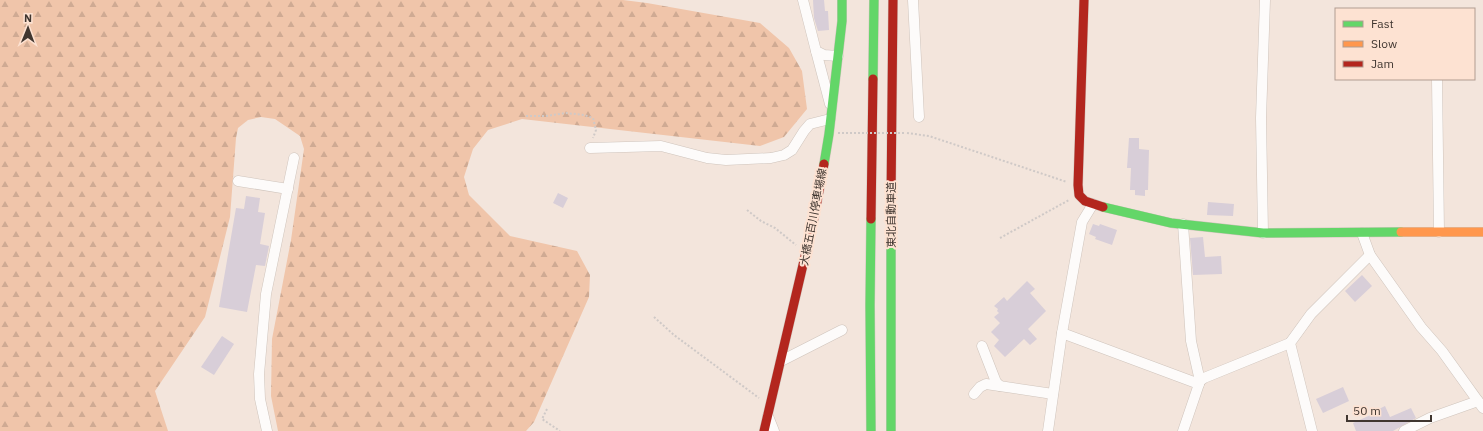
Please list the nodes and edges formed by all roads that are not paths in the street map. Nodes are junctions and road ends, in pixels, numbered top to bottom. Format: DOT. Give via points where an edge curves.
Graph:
graph roads {
  1 [pos="803,0"];
  2 [pos="842,0"];
  3 [pos="874,0"];
  4 [pos="893,0"];
  5 [pos="913,0"];
  6 [pos="1084,0"];
  7 [pos="1265,0"];
  8 [pos="816,51"];
  9 [pos="838,56"];
  10 [pos="1437,80"];
  11 [pos="831,115"];
  12 [pos="919,117"];
  13 [pos="590,148"];
  14 [pos="294,158"];
  15 [pos="238,181"];
  16 [pos="288,189"];
  17 [pos="1093,204"];
  18 [pos="1183,224"];
  19 [pos="1439,232"];
  20 [pos="1483,232"];
  21 [pos="1263,233"];
  22 [pos="1362,233"];
  23 [pos="1370,255"];
  24 [pos="842,330"];
  25 [pos="1062,333"];
  26 [pos="1290,343"];
  27 [pos="982,346"];
  28 [pos="781,360"];
  29 [pos="1199,382"];
  30 [pos="1000,386"];
  31 [pos="974,394"];
  32 [pos="1053,394"];
  33 [pos="1480,405"];
  34 [pos="769,411"];
  35 [pos="267,431"];
  36 [pos="764,431"];
  37 [pos="774,431"];
  38 [pos="872,431"];
  39 [pos="891,431"];
  40 [pos="1048,431"];
  41 [pos="1183,431"];
  42 [pos="1312,431"];
  43 [pos="1404,431"];
  1 -- 8 [label="street"];
  2 -- 9 [label="main road, 大橋五百川停車場線"];
  3 -- 38 [label="main road, 東北自動車道" via="870,305"];
  4 -- 39 [label="main road, 東北自動車道"];
  5 -- 12 [label="street"];
  6 -- 17 [label="main road" via="1078,185 1079,195"];
  7 -- 21 [label="street" via="1261,118"];
  8 -- 9 [label="street"];
  8 -- 11 [label="street"];
  9 -- 11 [label="main road, 大橋五百川停車場線"];
  10 -- 19 [label="street"];
  11 -- 13 [label="street" via="810,124 792,150 771,158 707,158 661,146"];
  11 -- 28 [label="main road, 大橋五百川停車場線" via="808,249"];
  14 -- 16 [label="street"];
  15 -- 16 [label="street"];
  16 -- 35 [label="street" via="266,294 259,374 260,399"];
  17 -- 18 [label="main road"];
  17 -- 25 [label="street" via="1082,222"];
  18 -- 21 [label="main road"];
  18 -- 29 [label="street" via="1191,341"];
  19 -- 20 [label="main road"];
  19 -- 22 [label="main road"];
  21 -- 22 [label="main road"];
  22 -- 23 [label="street"];
  23 -- 26 [label="street" via="1311,314"];
  23 -- 33 [label="street"];
  24 -- 28 [label="street"];
  25 -- 29 [label="street"];
  25 -- 32 [label="street"];
  26 -- 29 [label="street"];
  26 -- 42 [label="street"];
  27 -- 30 [label="street" via="996,382"];
  28 -- 34 [label="main road, 大橋五百川停車場線"];
  29 -- 41 [label="street"];
  30 -- 31 [label="street" via="986,384"];
  30 -- 32 [label="street"];
  32 -- 40 [label="street"];
  33 -- 43 [label="street" via="1437,415"];
  34 -- 36 [label="main road, 大橋五百川停車場線"];
  34 -- 37 [label="street"];
}
